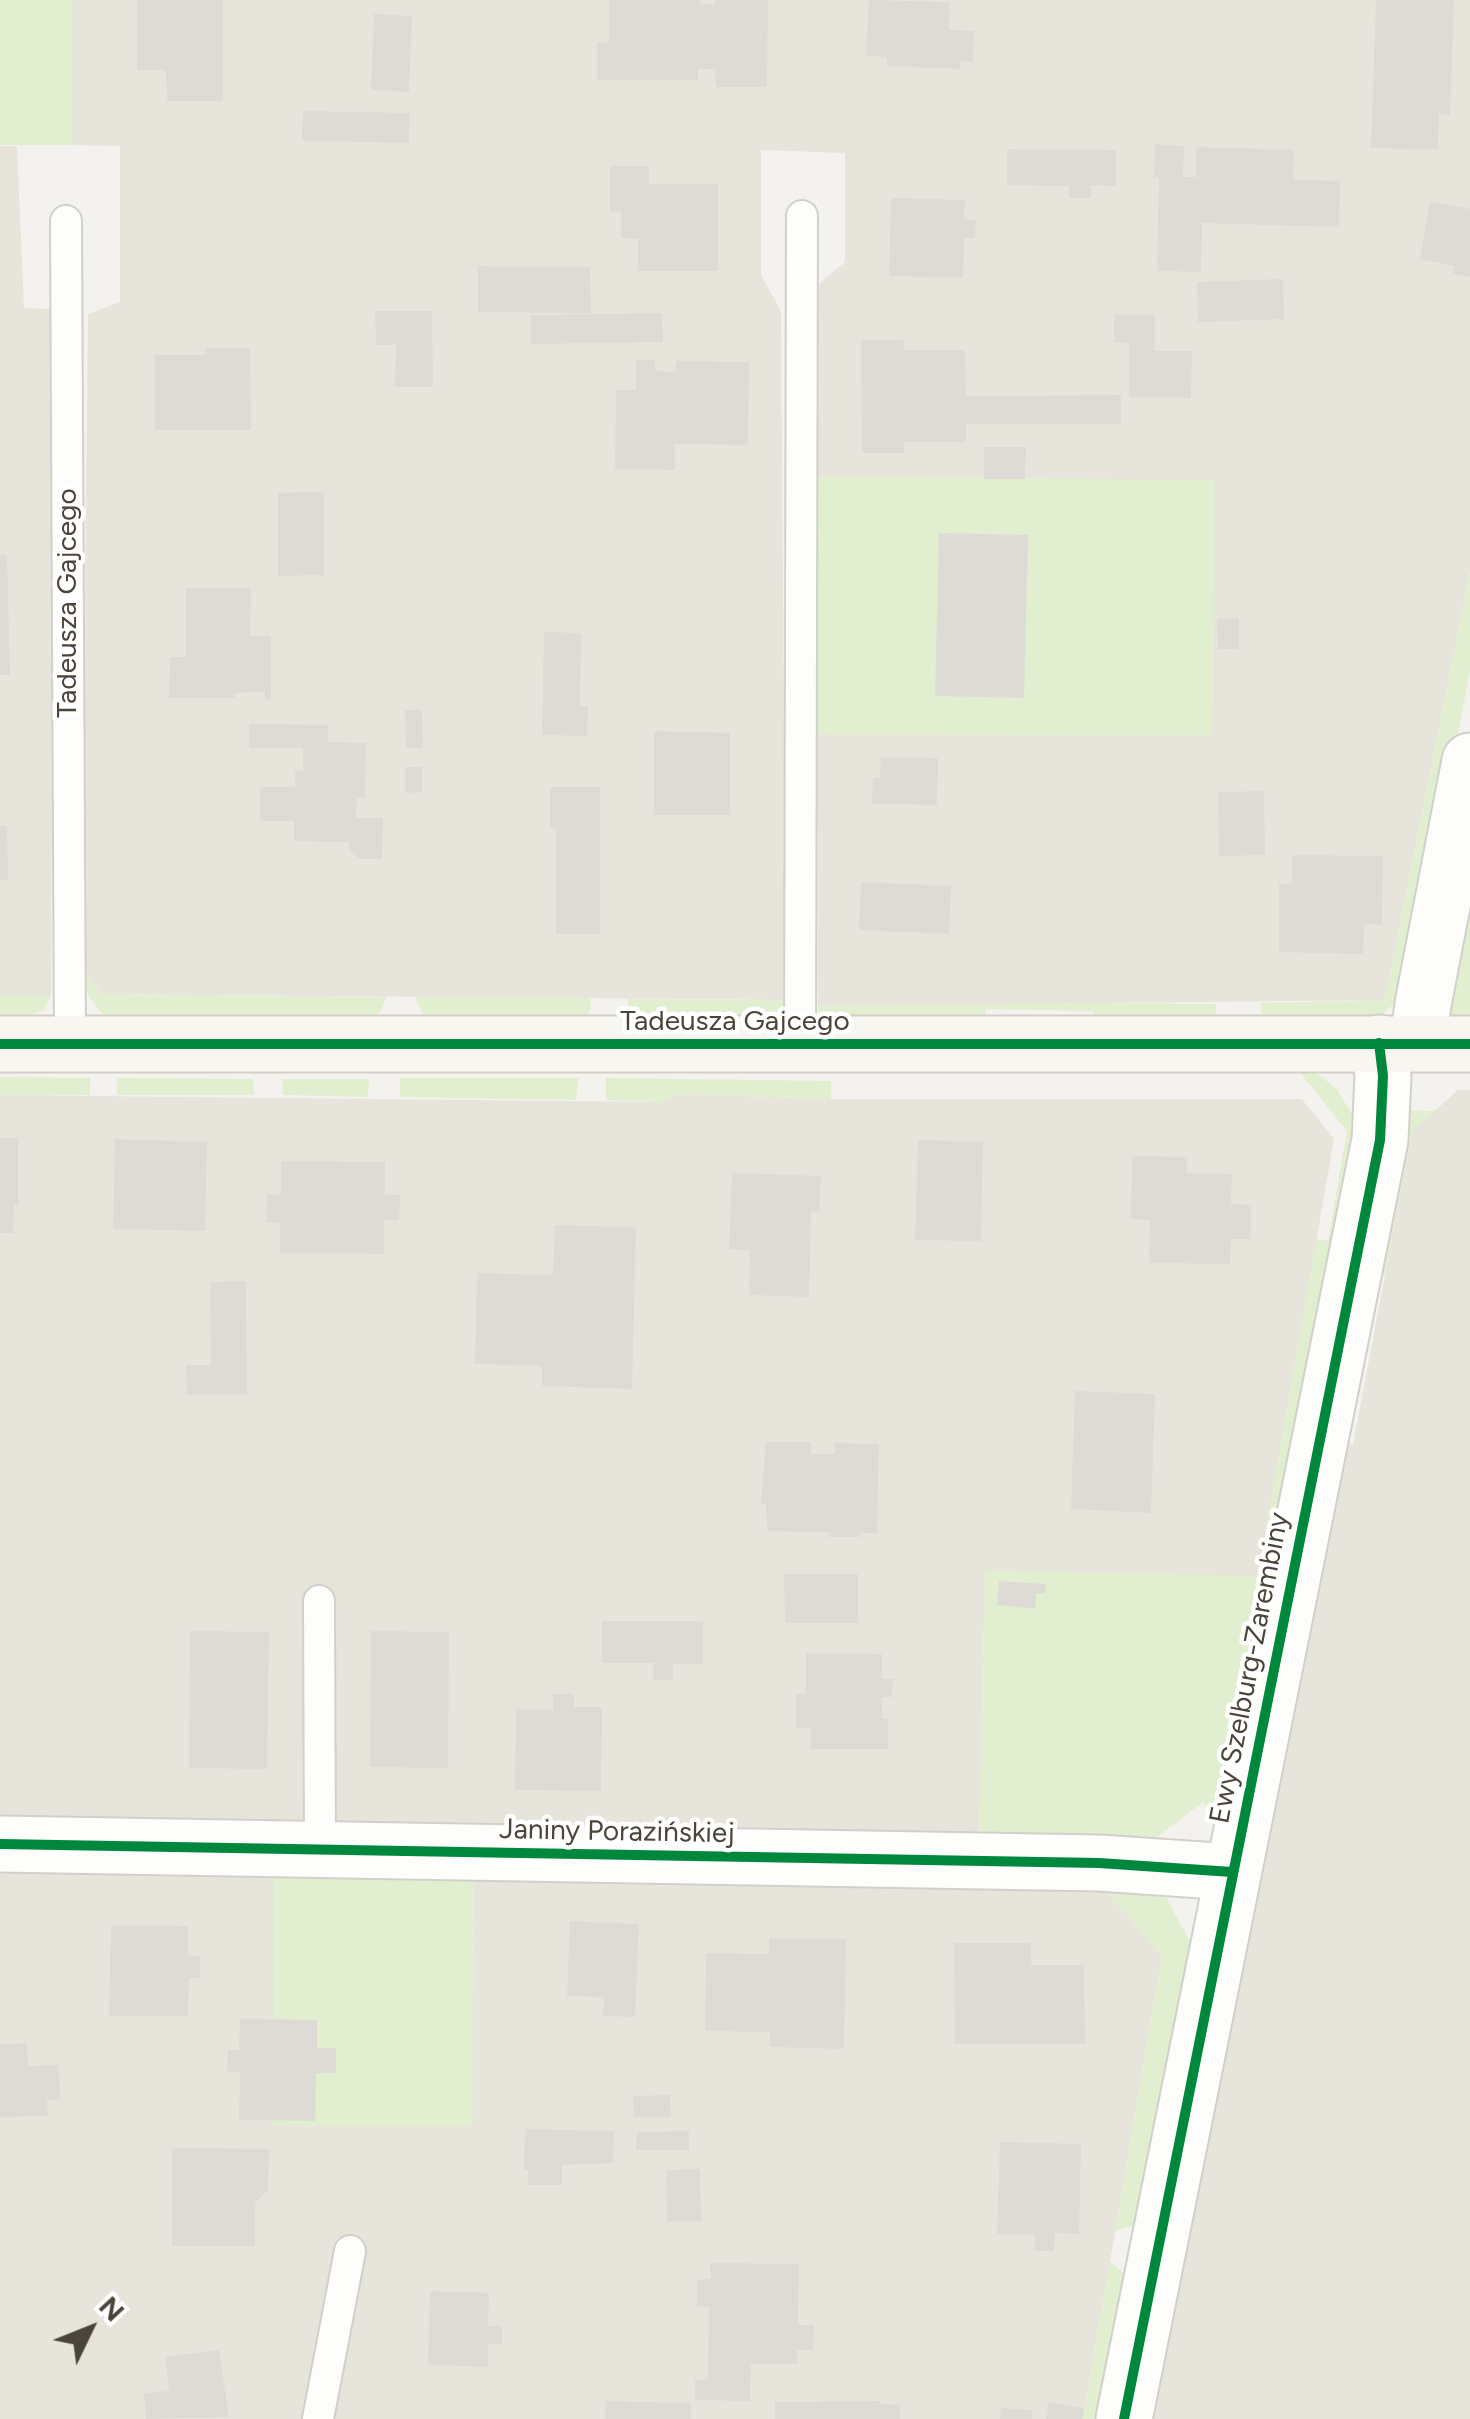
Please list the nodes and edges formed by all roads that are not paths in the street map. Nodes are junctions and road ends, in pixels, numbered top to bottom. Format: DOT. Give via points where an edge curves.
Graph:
graph roads {
  1 [pos="802,216"];
  2 [pos="66,221"];
  3 [pos="1470,761"];
  4 [pos="1423,1043"];
  5 [pos="0,1044"];
  6 [pos="70,1044"];
  7 [pos="800,1045"];
  8 [pos="319,1601"];
  9 [pos="0,1844"];
  10 [pos="320,1850"];
  11 [pos="1232,1872"];
  12 [pos="350,2250"];
  13 [pos="318,2419"];
  14 [pos="1124,2419"];
  1 -- 7 [label="lane, Tadeusza Gajcego"];
  2 -- 6 [label="lane, Tadeusza Gajcego"];
  3 -- 4 [label="street, Ewy Szelburg-Zarembiny" via="1422,1004"];
  4 -- 7 [label="street, Tadeusza Gajcego"];
  4 -- 11 [label="street, Ewy Szelburg-Zarembiny" via="1382,1076 1380,1140"];
  5 -- 6 [label="street, Tadeusza Gajcego"];
  6 -- 7 [label="street, Tadeusza Gajcego"];
  8 -- 10 [label="lane"];
  9 -- 10 [label="street, Janiny Porazińskiej"];
  10 -- 11 [label="street, Janiny Porazińskiej" via="1099,1863"];
  11 -- 14 [label="street, Ewy Szelburg-Zarembiny"];
  12 -- 13 [label="lane"];
}
